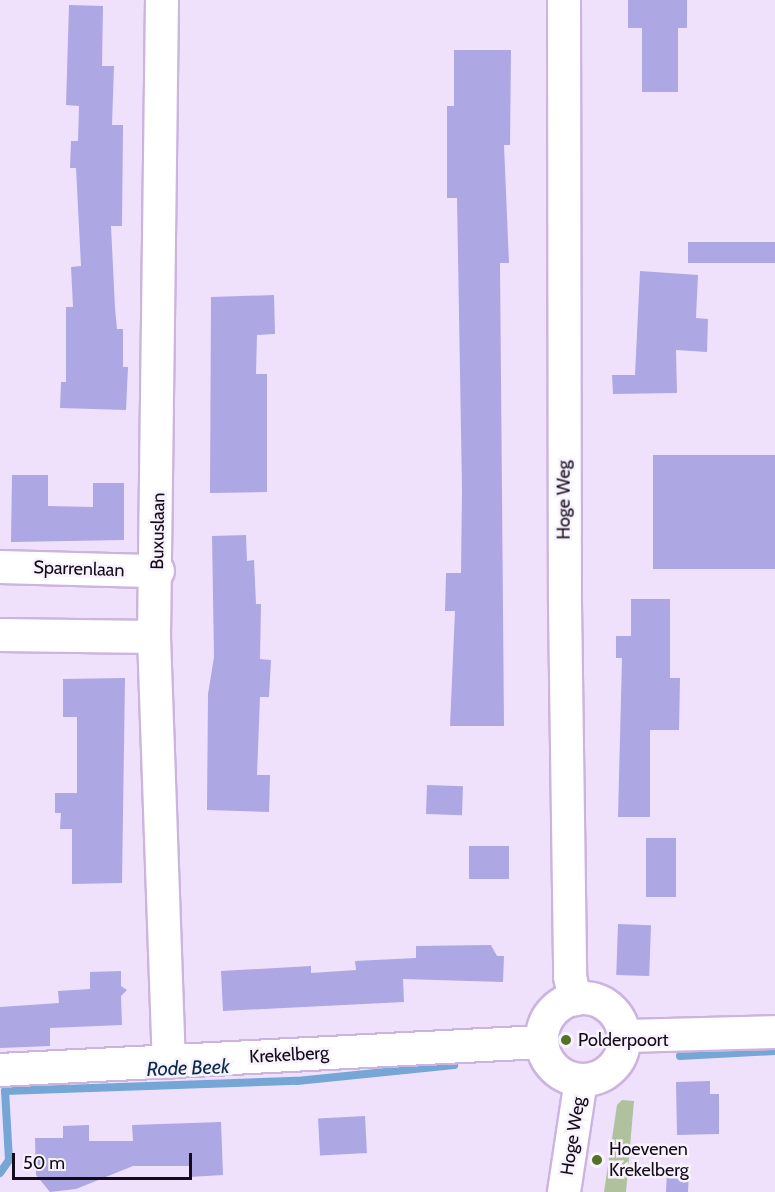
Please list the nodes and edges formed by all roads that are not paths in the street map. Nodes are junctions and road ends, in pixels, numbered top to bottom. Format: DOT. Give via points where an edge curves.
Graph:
graph roads {
  1 [pos="162,0"];
  2 [pos="564,0"];
  3 [pos="0,567"];
  4 [pos="158,571"];
  5 [pos="0,634"];
  6 [pos="154,637"];
  7 [pos="575,999"];
  8 [pos="775,1032"];
  9 [pos="624,1036"];
  10 [pos="542,1042"];
  11 [pos="169,1062"];
  12 [pos="0,1070"];
  13 [pos="581,1080"];
  14 [pos="564,1192"];
  1 -- 4 [label="street, Buxuslaan"];
  2 -- 7 [label="street, Hoge Weg" via="565,604 570,977"];
  3 -- 4 [label="street, Sparrenlaan"];
  4 -- 6 [label="street, Buxuslaan"];
  5 -- 6 [label="street"];
  6 -- 11 [label="street, Buxuslaan"];
  7 -- 9 [label="street" via="608,1006"];
  7 -- 10 [label="street" via="551,1014"];
  8 -- 9 [label="street"];
  9 -- 13 [label="street" via="622,1053 613,1068 598,1077"];
  10 -- 11 [label="street, Krekelberg"];
  10 -- 13 [label="street" via="554,1068"];
  11 -- 12 [label="street, Krekelberg"];
  13 -- 14 [label="street, Hoge Weg"];
}
